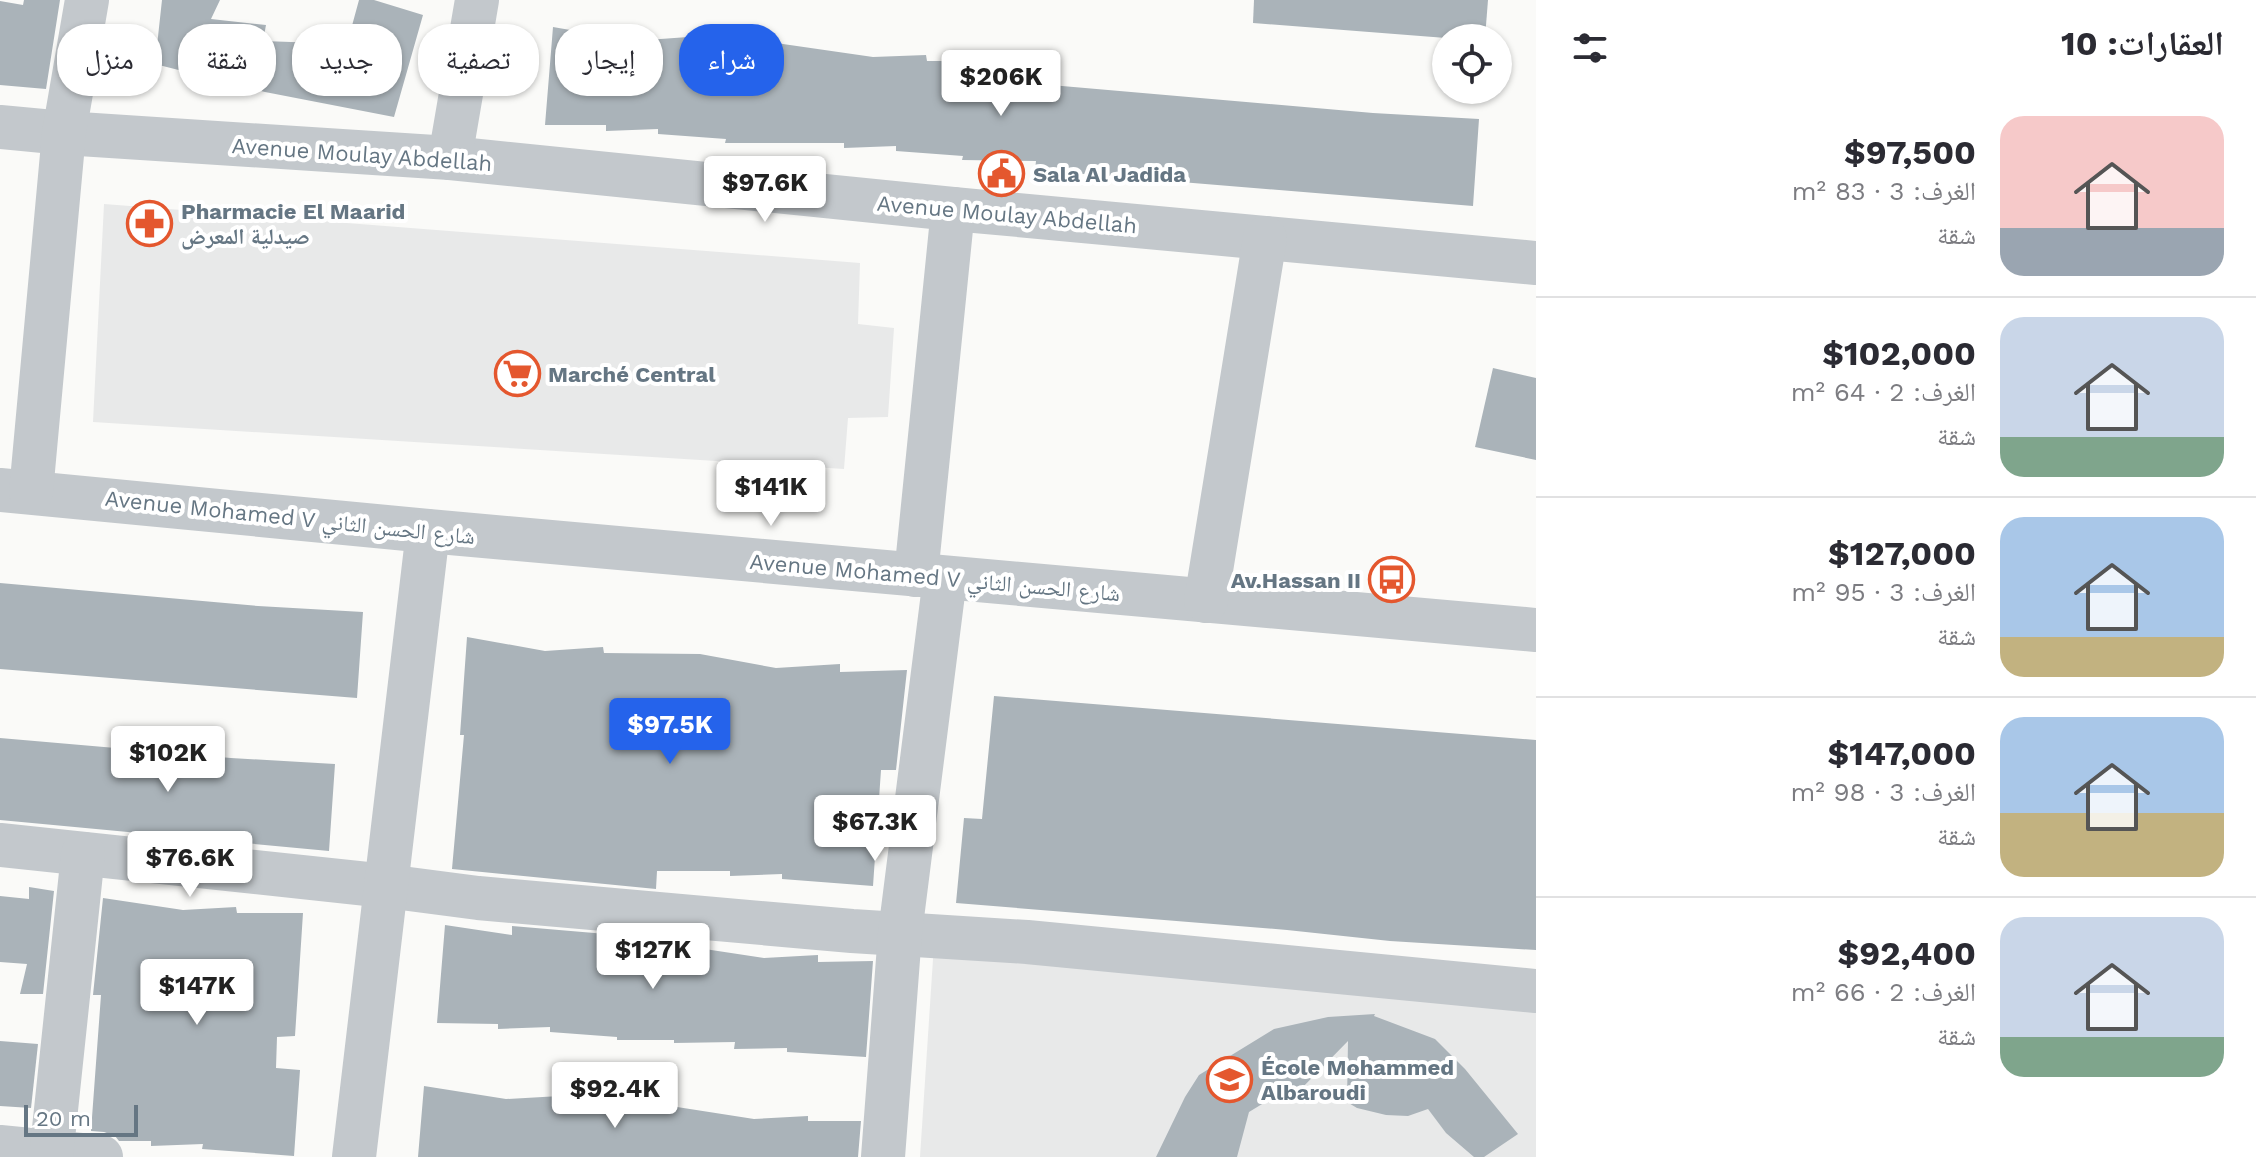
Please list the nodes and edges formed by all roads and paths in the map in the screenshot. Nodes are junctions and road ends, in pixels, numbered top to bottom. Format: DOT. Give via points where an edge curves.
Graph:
graph roads {
  1 [pos="87,0"];
  2 [pos="477,0"];
  3 [pos="0,127"];
  4 [pos="64,133"];
  5 [pos="450,158"];
  6 [pos="953,209"];
  7 [pos="1265,238"];
  8 [pos="1536,263"];
  9 [pos="15,491"];
  10 [pos="428,531"];
  11 [pos="931,577"];
  12 [pos="1206,601"];
  13 [pos="1536,630"];
  14 [pos="0,845"];
  15 [pos="83,854"];
  16 [pos="386,886"];
  17 [pos="900,933"];
  18 [pos="1536,991"];
  19 [pos="0,1147"];
  20 [pos="52,1155"];
  21 [pos="101,1157"];
  22 [pos="354,1157"];
  23 [pos="883,1157"];
  1 -- 4 [label="street"];
  2 -- 5 [label="street"];
  3 -- 4 [label="street, Avenue Moulay Abdellah"];
  4 -- 5 [label="street, Avenue Moulay Abdellah"];
  4 -- 9 [label="street"];
  5 -- 6 [label="street, Avenue Moulay Abdellah"];
  6 -- 7 [label="street, Avenue Moulay Abdellah"];
  6 -- 11 [label="street"];
  7 -- 8 [label="street, Avenue Moulay Abdellah"];
  7 -- 12 [label="street"];
  9 -- 10 [label="street, Avenue Mohamed V شارع الحسن الثاني"];
  10 -- 11 [label="street, Avenue Mohamed V شارع الحسن الثاني"];
  10 -- 16 [label="street"];
  11 -- 12 [label="street, Avenue Mohamed V شارع الحسن الثاني"];
  11 -- 17 [label="street"];
  12 -- 13 [label="street, Avenue Mohamed V شارع الحسن الثاني"];
  14 -- 15 [label="street"];
  15 -- 16 [label="street"];
  15 -- 20 [label="street"];
  16 -- 17 [label="street"];
  16 -- 22 [label="street"];
  17 -- 18 [label="street"];
  17 -- 23 [label="street"];
  19 -- 20 [label="street"];
  20 -- 21 [label="street"];
}
